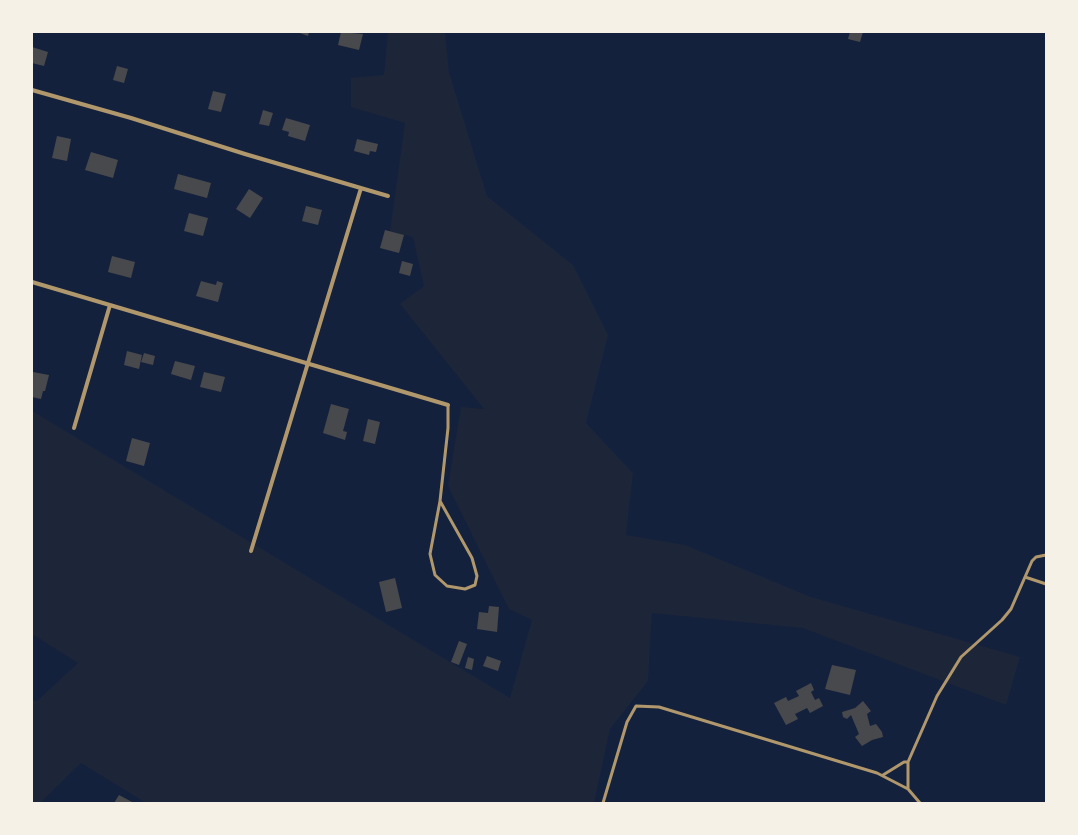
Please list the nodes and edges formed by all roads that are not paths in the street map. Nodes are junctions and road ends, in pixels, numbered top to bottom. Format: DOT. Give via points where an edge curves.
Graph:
graph roads {
  1 [pos="32,90"];
  2 [pos="362,188"];
  3 [pos="388,196"];
  4 [pos="32,282"];
  5 [pos="110,305"];
  6 [pos="309,364"];
  7 [pos="448,405"];
  8 [pos="74,428"];
  9 [pos="440,501"];
  10 [pos="251,551"];
  11 [pos="1046,555"];
  12 [pos="1025,577"];
  13 [pos="1046,584"];
  14 [pos="908,762"];
  15 [pos="883,775"];
  16 [pos="908,789"];
  17 [pos="603,803"];
  18 [pos="920,803"];
  1 -- 2 [label="street"];
  2 -- 3 [label="street"];
  2 -- 6 [label="street"];
  4 -- 5 [label="street"];
  5 -- 6 [label="street"];
  5 -- 8 [label="street"];
  6 -- 7 [label="street"];
  6 -- 10 [label="street"];
  7 -- 9 [label="lane"];
  9 -- 9 [label="lane" via="430,554 435,575 447,586 465,589 475,585 477,576 472,558"];
  11 -- 12 [label="lane" via="1036,557 1032,561"];
  12 -- 13 [label="lane"];
  12 -- 14 [label="lane" via="1011,609 961,657 952,670 937,696"];
  14 -- 15 [label="lane"];
  14 -- 16 [label="lane"];
  15 -- 16 [label="lane"];
  15 -- 17 [label="lane" via="659,707 636,706 627,722"];
  16 -- 18 [label="lane"];
}
